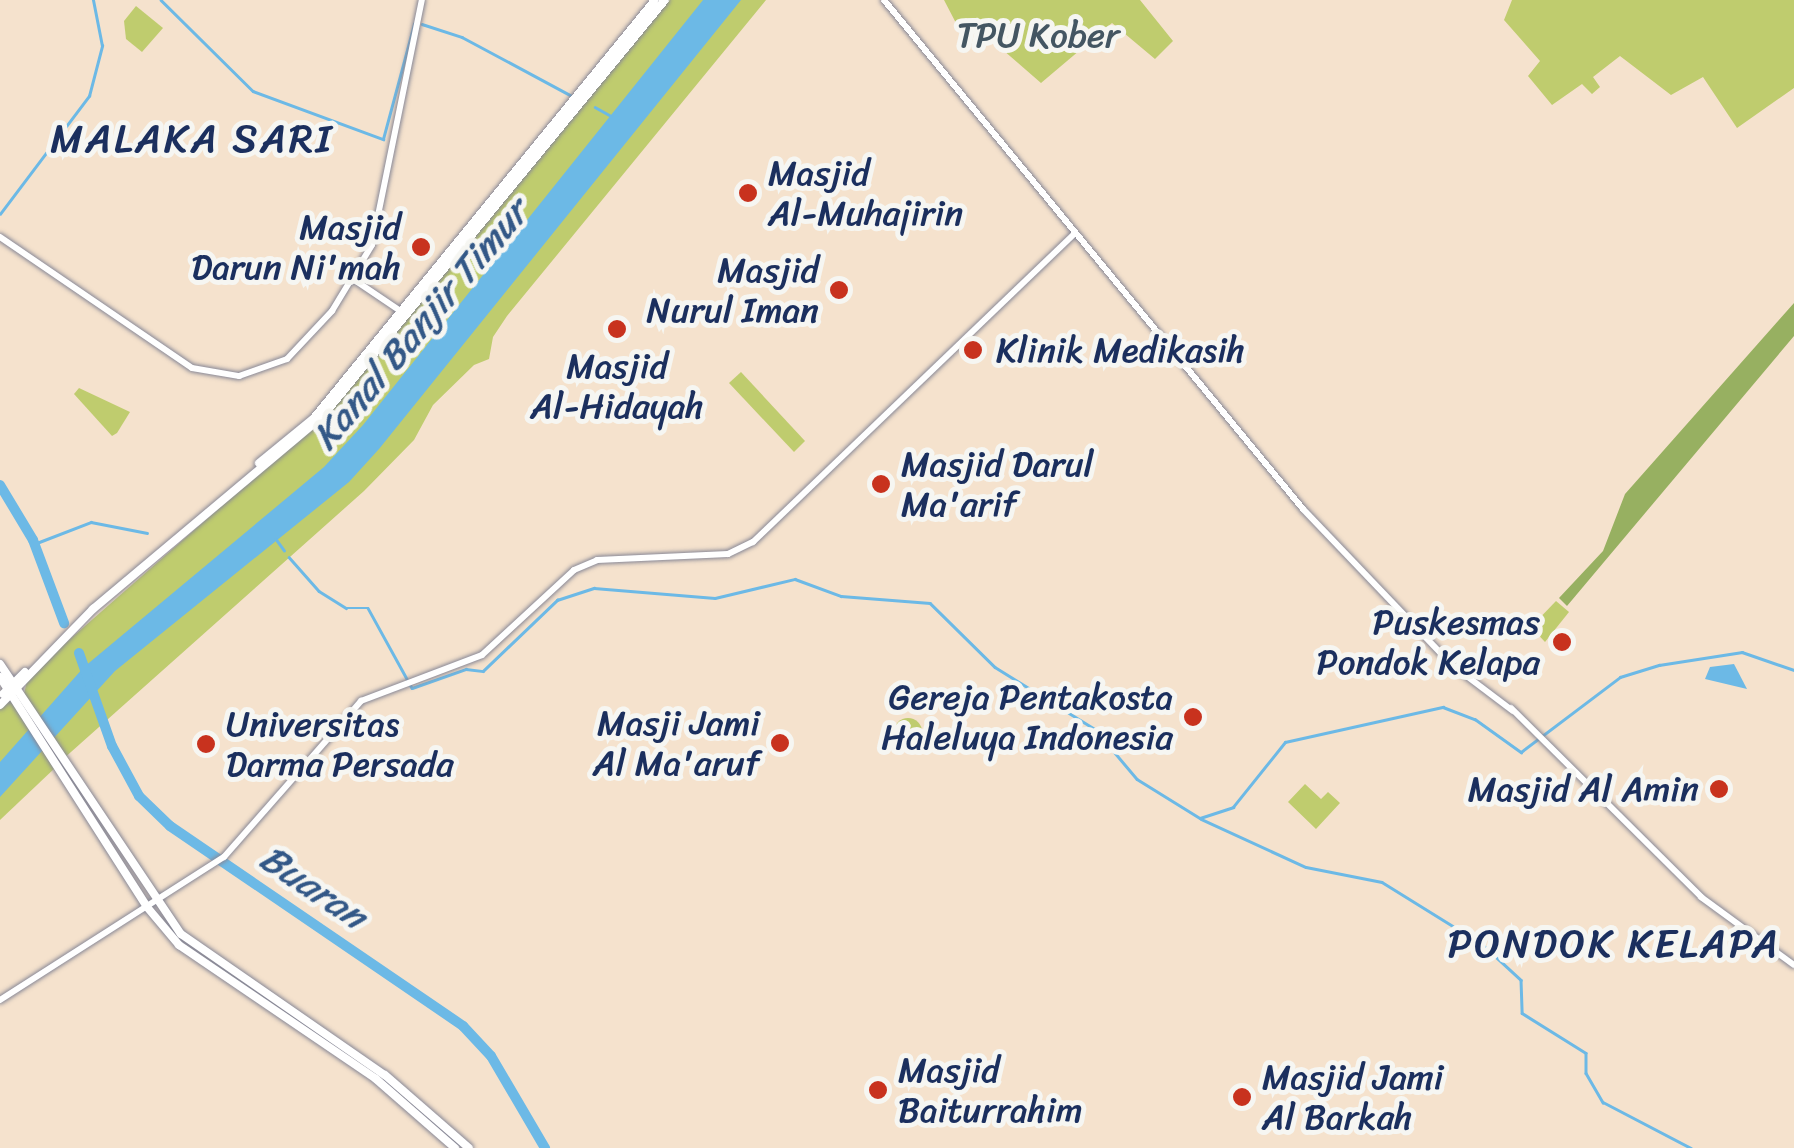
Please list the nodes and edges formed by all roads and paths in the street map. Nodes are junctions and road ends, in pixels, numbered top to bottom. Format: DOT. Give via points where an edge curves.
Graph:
graph roads {
  1 [pos="422,0"];
  2 [pos="654,0"];
  3 [pos="665,0"];
  4 [pos="884,0"];
  5 [pos="650,12"];
  6 [pos="1074,234"];
  7 [pos="0,237"];
  8 [pos="353,279"];
  9 [pos="402,312"];
  10 [pos="81,617"];
  11 [pos="60,638"];
  12 [pos="0,664"];
  13 [pos="0,677"];
  14 [pos="16,691"];
  15 [pos="1,701"];
  16 [pos="56,760"];
  17 [pos="156,901"];
  18 [pos="147,907"];
  19 [pos="1794,966"];
  20 [pos="0,1000"];
  21 [pos="456,1148"];
  22 [pos="469,1148"];
  1 -- 8 [label="street" via="372,245"];
  2 -- 5 [label="main road"];
  3 -- 5 [label="main road"];
  4 -- 6 [label="street" via="961,86"];
  5 -- 9 [label="main road"];
  5 -- 10 [label="main road" via="321,418"];
  6 -- 17 [label="street" via="754,542 728,554 590,562 482,655 361,702 224,857"];
  6 -- 19 [label="street" via="1302,508 1449,661 1513,711 1701,897"];
  7 -- 8 [label="street" via="168,356 214,374 255,373 287,360"];
  8 -- 9 [label="street"];
  9 -- 10 [label="main road" via="314,418"];
  10 -- 11 [label="main road"];
  11 -- 14 [label="main road"];
  11 -- 14 [label="main road"];
  12 -- 14 [label="main road"];
  13 -- 14 [label="main road"];
  14 -- 15 [label="main road"];
  14 -- 16 [label="main road" via="22,712"];
  14 -- 16 [label="main road" via="30,704"];
  16 -- 17 [label="main road"];
  16 -- 18 [label="main road"];
  17 -- 18 [label="street"];
  17 -- 22 [label="main road" via="213,960 385,1074"];
  18 -- 20 [label="street"];
  18 -- 21 [label="main road" via="190,954 363,1070"];
}
